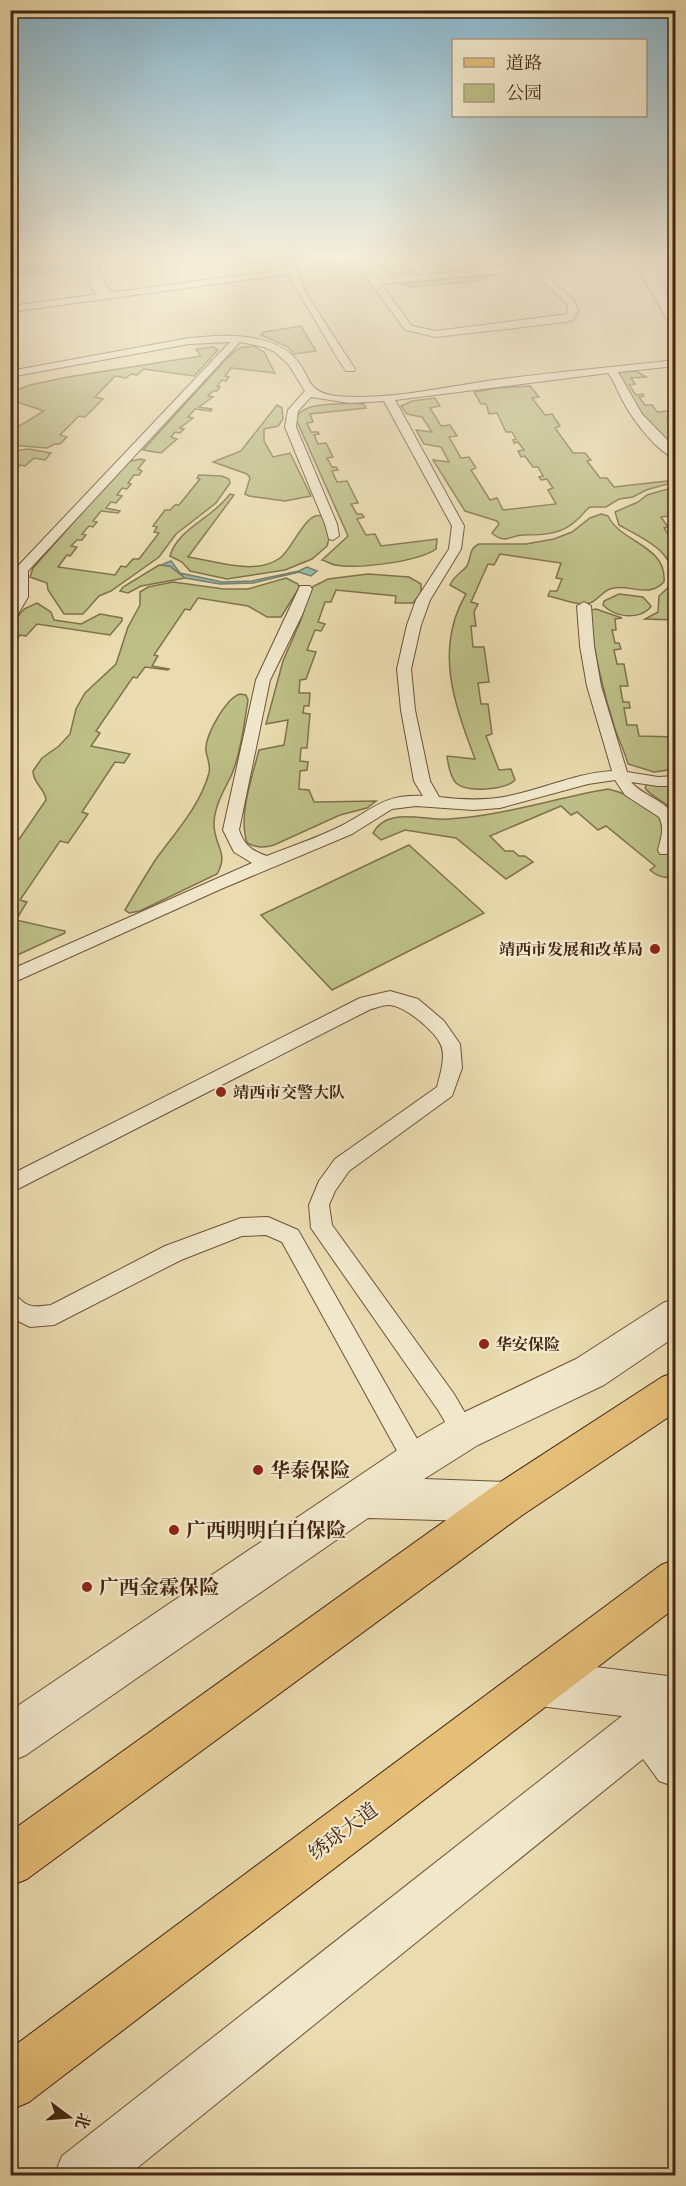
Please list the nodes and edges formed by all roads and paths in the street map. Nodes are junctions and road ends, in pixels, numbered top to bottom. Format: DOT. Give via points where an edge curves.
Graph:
graph roads {
  1 [pos="99,358"];
  2 [pos="220,358"];
  3 [pos="290,358"];
  4 [pos="342,358"];
  5 [pos="675,363"];
  6 [pos="350,369"];
  7 [pos="612,371"];
  8 [pos="10,375"];
  9 [pos="310,392"];
  10 [pos="388,398"];
  11 [pos="675,456"];
  12 [pos="333,536"];
  13 [pos="305,589"];
  14 [pos="584,606"];
  15 [pos="10,616"];
  16 [pos="622,776"];
  17 [pos="675,782"];
  18 [pos="434,802"];
  19 [pos="666,850"];
  20 [pos="267,862"];
  21 [pos="10,978"];
  22 [pos="10,1185"];
  23 [pos="10,1302"];
  24 [pos="675,1315"];
  25 [pos="675,1390"];
  26 [pos="464,1432"];
  27 [pos="416,1461"];
  28 [pos="363,1498"];
  29 [pos="507,1502"];
  30 [pos="675,1580"];
  31 [pos="539,1683"];
  32 [pos="669,1723"];
  33 [pos="10,1739"];
  34 [pos="10,1862"];
  35 [pos="10,2083"];
  36 [pos="82,2175"];
  1 -- 8 [label="lane"];
  2 -- 15 [label="lane" via="22,570 21,600"];
  3 -- 9 [label="lane"];
  4 -- 6 [label="lane"];
  5 -- 7 [label="lane"];
  7 -- 10 [label="lane" via="544,376"];
  7 -- 11 [label="lane" via="658,442"];
  9 -- 10 [label="lane" via="353,400"];
  9 -- 12 [label="lane" via="291,411 289,422"];
  10 -- 18 [label="lane" via="458,526 455,549 423,600 404,669 422,781"];
  13 -- 20 [label="lane" via="263,680 231,830 235,844 247,855"];
  14 -- 16 [label="lane" via="589,665 608,745"];
  16 -- 17 [label="lane"];
  16 -- 18 [label="lane" via="597,777 487,805"];
  16 -- 19 [label="lane" via="624,785 655,802 669,815 674,828"];
  18 -- 20 [label="lane" via="394,803 373,811 351,829"];
  20 -- 21 [label="lane"];
  22 -- 26 [label="lane" via="366,1003 390,998 411,1004 451,1044 452,1068 445,1091 342,1165 319,1205 322,1228"];
  23 -- 27 [label="lane" via="30,1317 54,1315 173,1253 241,1227 268,1226 290,1236"];
  24 -- 26 [label="street" via="590,1372"];
  25 -- 29 [label="main road"];
  26 -- 27 [label="street"];
  27 -- 28 [label="street"];
  28 -- 29 [label="street"];
  28 -- 33 [label="street"];
  29 -- 34 [label="main road"];
  30 -- 31 [label="main road, 绣球大道"];
  31 -- 32 [label="street"];
  31 -- 35 [label="main road, 绣球大道"];
  32 -- 36 [label="street"];
}
